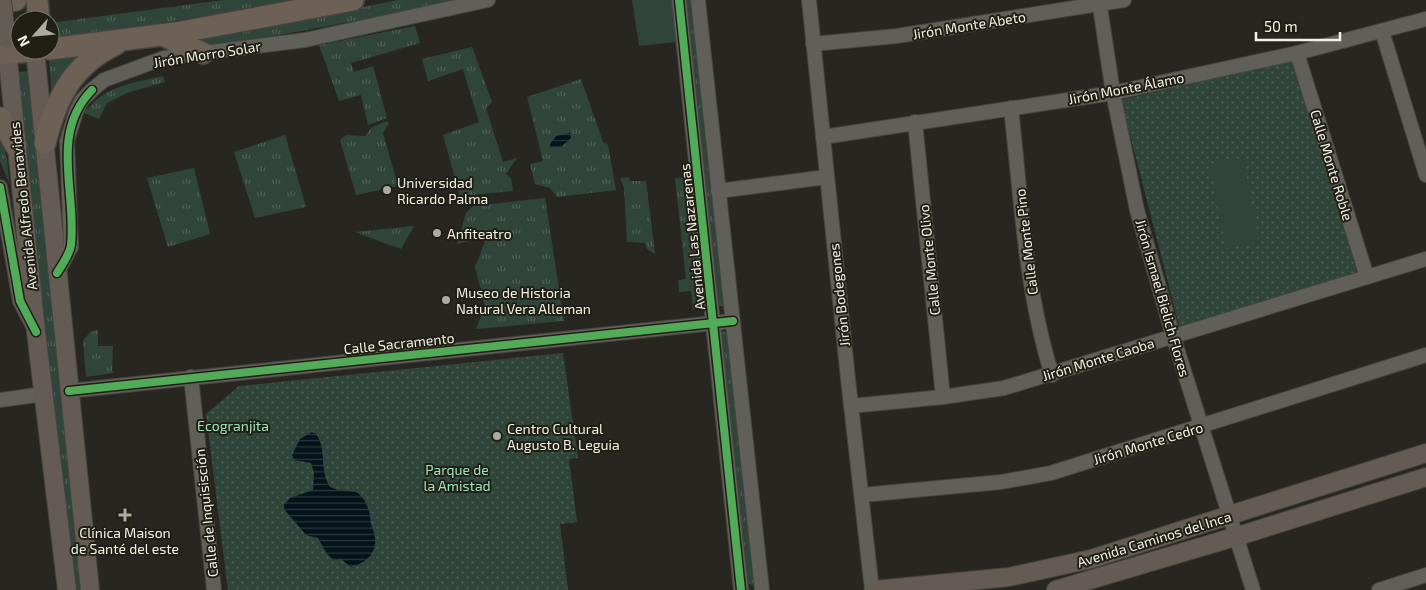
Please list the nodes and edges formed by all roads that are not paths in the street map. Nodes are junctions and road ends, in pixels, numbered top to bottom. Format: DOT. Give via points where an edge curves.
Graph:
graph roads {
  1 [pos="16,0"];
  2 [pos="353,0"];
  3 [pos="488,0"];
  4 [pos="679,0"];
  5 [pos="698,0"];
  6 [pos="809,0"];
  7 [pos="1124,0"];
  8 [pos="1,1"];
  9 [pos="1100,2"];
  10 [pos="1426,19"];
  11 [pos="1382,31"];
  12 [pos="162,35"];
  13 [pos="123,41"];
  14 [pos="813,44"];
  15 [pos="60,48"];
  16 [pos="4,49"];
  17 [pos="203,53"];
  18 [pos="1297,53"];
  19 [pos="36,60"];
  20 [pos="1113,93"];
  21 [pos="1011,108"];
  22 [pos="0,118"];
  23 [pos="915,122"];
  24 [pos="823,137"];
  25 [pos="45,143"];
  26 [pos="16,146"];
  27 [pos="1426,175"];
  28 [pos="827,178"];
  29 [pos="0,187"];
  30 [pos="718,190"];
  31 [pos="1426,259"];
  32 [pos="57,273"];
  33 [pos="1367,277"];
  34 [pos="733,321"];
  35 [pos="713,323"];
  36 [pos="36,332"];
  37 [pos="1173,336"];
  38 [pos="1426,354"];
  39 [pos="1052,375"];
  40 [pos="191,377"];
  41 [pos="69,391"];
  42 [pos="44,394"];
  43 [pos="943,397"];
  44 [pos="0,400"];
  45 [pos="851,406"];
  46 [pos="1201,426"];
  47 [pos="1426,454"];
  48 [pos="1426,477"];
  49 [pos="862,495"];
  50 [pos="1230,516"];
  51 [pos="1236,537"];
  52 [pos="1426,575"];
  53 [pos="67,590"];
  54 [pos="90,590"];
  55 [pos="214,590"];
  56 [pos="741,590"];
  57 [pos="762,590"];
  58 [pos="873,590"];
  59 [pos="1056,590"];
  60 [pos="1253,590"];
  61 [pos="1379,590"];
  1 -- 8 [label="highway"];
  2 -- 12 [label="highway"];
  3 -- 17 [label="street, Jirón Morro Solar" via="305,40"];
  4 -- 35 [label="street, Avenida Las Nazarenas"];
  5 -- 30 [label="street"];
  6 -- 14 [label="street, Jirón Bodegones"];
  7 -- 9 [label="street, Jirón Monte Abeto"];
  8 -- 16 [label="main road, Avenida Alfredo Benavides, bridge"];
  9 -- 14 [label="street, Jirón Monte Abeto" via="897,36"];
  9 -- 20 [label="street, Jirón Ismael Bielich Flores"];
  10 -- 11 [label="street, Jirón Monte Álamo"];
  11 -- 18 [label="street, Jirón Monte Álamo"];
  11 -- 27 [label="street"];
  12 -- 13 [label="highway"];
  12 -- 17 [label="highway"];
  13 -- 15 [label="highway"];
  13 -- 25 [label="highway" via="103,50 72,76 53,113"];
  14 -- 24 [label="street, Jirón Bodegones"];
  16 -- 26 [label="main road, Avenida Alfredo Benavides"];
  17 -- 32 [label="street, Jirón Morro Solar" via="164,58 121,72 104,80 82,100 67,141 71,247"];
  18 -- 20 [label="street, Jirón Monte Álamo"];
  18 -- 33 [label="street, Calle Monte Roble"];
  19 -- 25 [label="main road, Avenida Alfredo Benavides"];
  20 -- 21 [label="street, Jirón Monte Álamo"];
  20 -- 37 [label="street, Jirón Ismael Bielich Flores" via="1137,210"];
  21 -- 23 [label="street, Jirón Monte Álamo"];
  21 -- 39 [label="street, Calle Monte Pino" via="1033,299"];
  22 -- 26 [label="highway"];
  23 -- 24 [label="street, Jirón Monte Álamo"];
  23 -- 43 [label="street, Calle Monte Olivo"];
  24 -- 28 [label="street, Jirón Bodegones"];
  25 -- 32 [label="main road, Avenida Alfredo Benavides"];
  26 -- 36 [label="main road, Avenida Alfredo Benavides"];
  28 -- 30 [label="street"];
  28 -- 45 [label="street, Jirón Bodegones"];
  29 -- 36 [label="street" via="20,301"];
  30 -- 34 [label="street"];
  31 -- 33 [label="street, Jirón Monte Caoba"];
  32 -- 41 [label="main road, Avenida Alfredo Benavides"];
  33 -- 37 [label="street, Jirón Monte Caoba"];
  34 -- 35 [label="street, Calle Sacramento"];
  34 -- 57 [label="street"];
  35 -- 40 [label="street, Calle Sacramento"];
  35 -- 56 [label="street, Avenida Las Nazarenas"];
  36 -- 42 [label="main road, Avenida Alfredo Benavides"];
  37 -- 39 [label="street, Jirón Monte Caoba"];
  37 -- 46 [label="street, Jirón Ismael Bielich Flores"];
  38 -- 46 [label="street, Jirón Monte Cedro"];
  39 -- 43 [label="street, Jirón Monte Caoba" via="1004,388"];
  40 -- 41 [label="street, Calle Sacramento"];
  40 -- 55 [label="street, Calle de Inquisisción"];
  41 -- 54 [label="main road, Avenida Alfredo Benavides"];
  42 -- 44 [label="street"];
  42 -- 53 [label="main road, Avenida Alfredo Benavides"];
  43 -- 45 [label="street, Jirón Monte Caoba"];
  45 -- 49 [label="street, Jirón Bodegones"];
  46 -- 49 [label="street, Jirón Monte Cedro" via="1041,474 1002,482"];
  46 -- 50 [label="street, Jirón Ismael Bielich Flores"];
  47 -- 50 [label="main road, Avenida Caminos del Inca"];
  48 -- 51 [label="main road, Avenida Caminos del Inca"];
  49 -- 58 [label="street, Jirón Bodegones"];
  50 -- 51 [label="street, Jirón Ismael Bielich Flores"];
  50 -- 58 [label="main road, Avenida Caminos del Inca" via="1052,569 1009,577"];
  51 -- 59 [label="main road, Avenida Caminos del Inca"];
  51 -- 60 [label="street, Jirón Ismael Bielich Flores"];
  52 -- 61 [label="street"];
}
